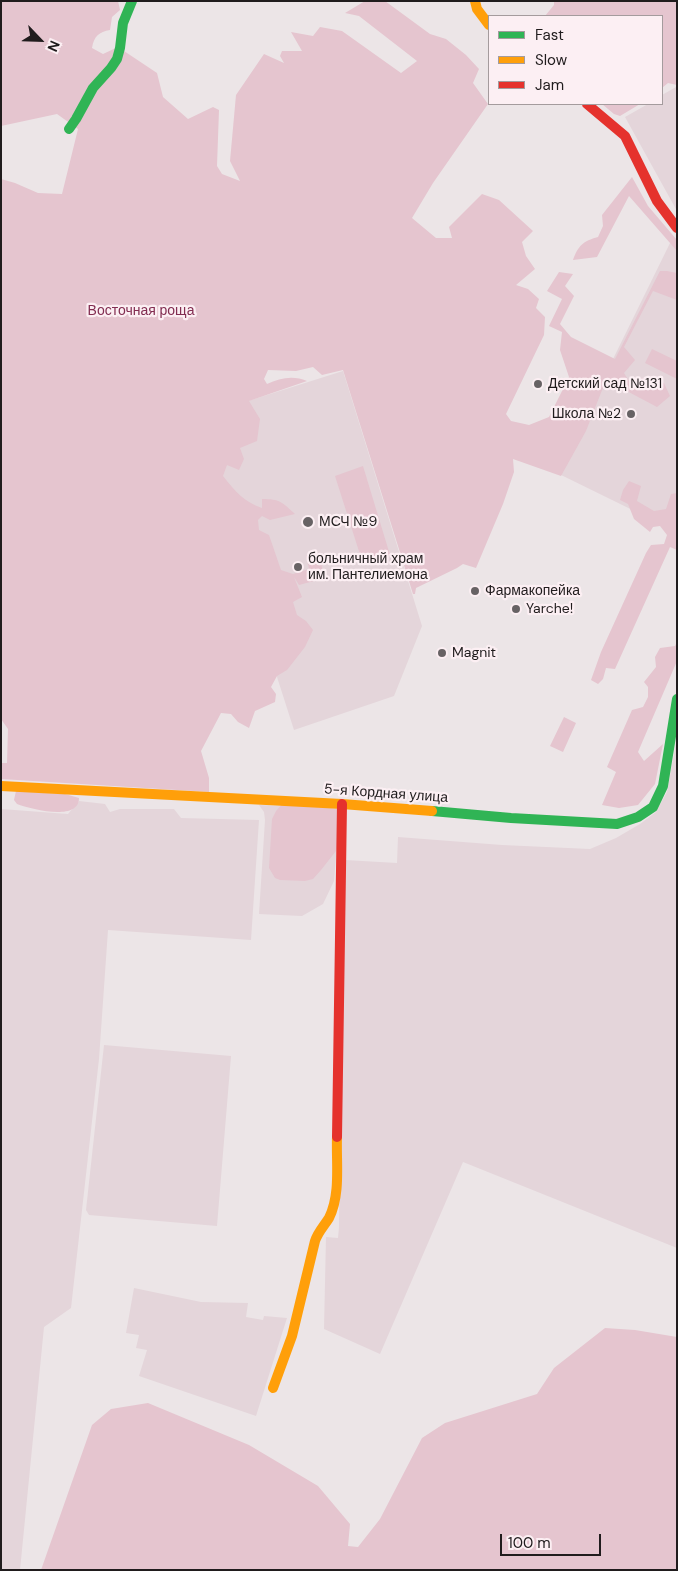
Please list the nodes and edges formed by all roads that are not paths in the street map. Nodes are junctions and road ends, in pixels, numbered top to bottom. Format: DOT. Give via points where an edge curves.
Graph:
graph roads {
  1 [pos="132,1"];
  2 [pos="475,1"];
  3 [pos="488,24"];
  4 [pos="587,105"];
  5 [pos="69,128"];
  6 [pos="677,228"];
  7 [pos="677,699"];
  8 [pos="1,786"];
  9 [pos="342,804"];
  10 [pos="274,1388"];
  1 -- 5 [label="main road" via="121,30 120,52"];
  2 -- 3 [label="main road"];
  4 -- 6 [label="main road" via="625,136 657,201"];
  7 -- 9 [label="main road, 5-я Кордная улица" via="660,793 653,807 638,817 617,824"];
  8 -- 9 [label="main road, 5-я Кордная улица"];
  9 -- 10 [label="main road" via="336,1194 329,1217 315,1241 292,1336"];
}
